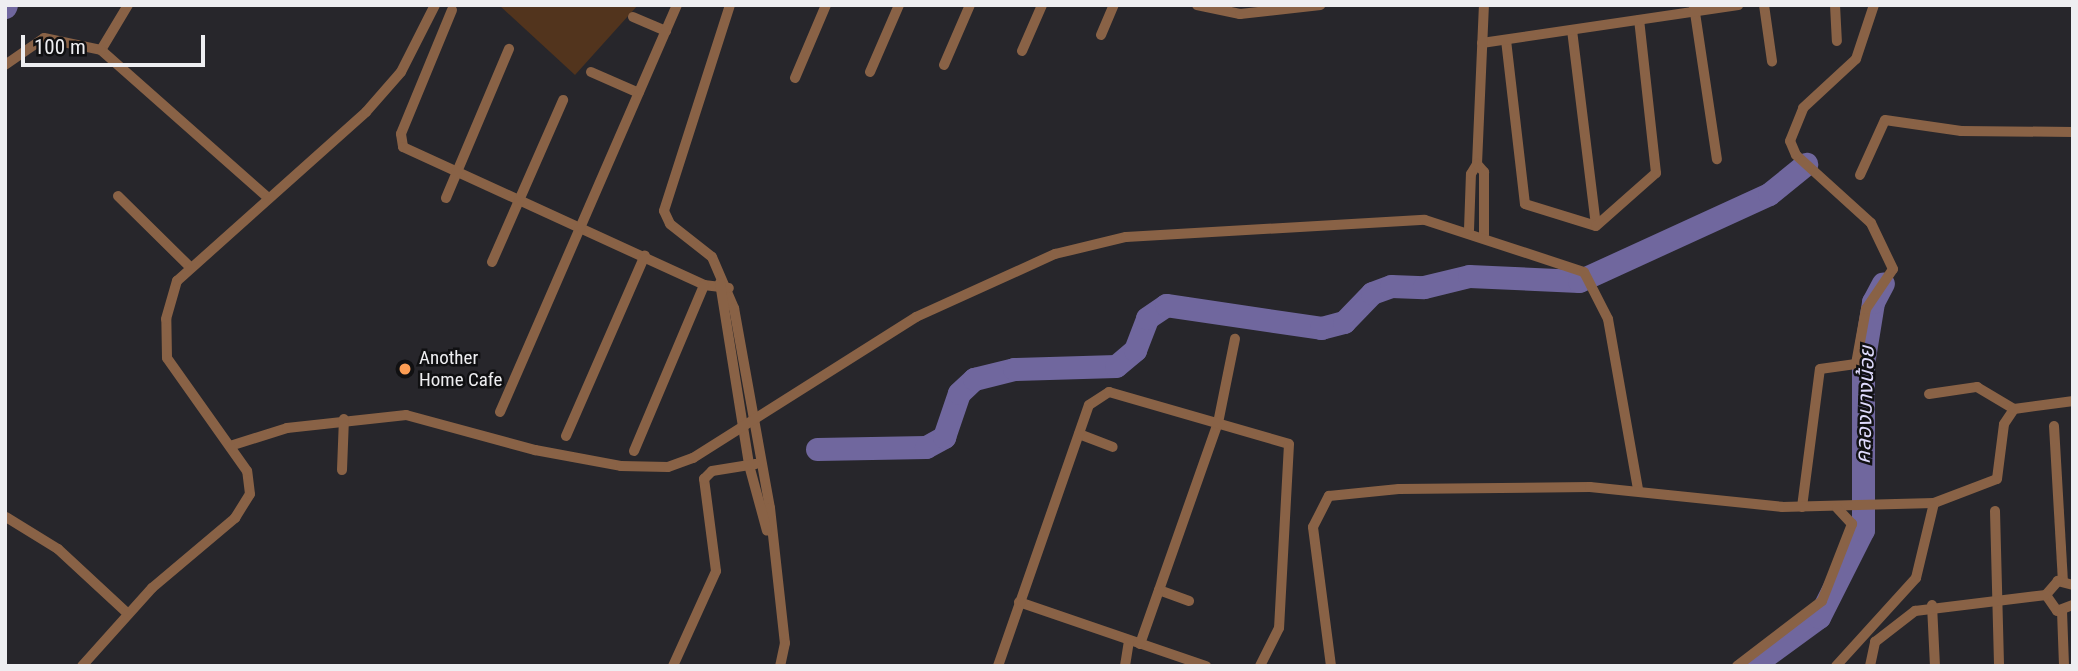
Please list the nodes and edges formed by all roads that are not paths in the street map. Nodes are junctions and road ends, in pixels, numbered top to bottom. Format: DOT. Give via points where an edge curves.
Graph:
graph roads {
  1 [pos="128,5"];
  2 [pos="435,5"];
  3 [pos="677,5"];
  4 [pos="730,5"];
  5 [pos="826,5"];
  6 [pos="899,5"];
  7 [pos="970,5"];
  8 [pos="1042,5"];
  9 [pos="1114,5"];
  10 [pos="1197,5"];
  11 [pos="1320,5"];
  12 [pos="1484,5"];
  13 [pos="1738,5"];
  14 [pos="1764,5"];
  15 [pos="1835,5"];
  16 [pos="1874,5"];
  17 [pos="1284,7"];
  18 [pos="1210,8"];
  19 [pos="1694,8"];
  20 [pos="452,10"];
  21 [pos="633,17"];
  22 [pos="1639,20"];
  23 [pos="1572,30"];
  24 [pos="666,31"];
  25 [pos="1101,35"];
  26 [pos="1506,40"];
  27 [pos="1837,41"];
  28 [pos="1482,43"];
  29 [pos="509,49"];
  30 [pos="101,50"];
  31 [pos="1022,51"];
  32 [pos="1772,61"];
  33 [pos="5,65"];
  34 [pos="944,65"];
  35 [pos="592,72"];
  36 [pos="870,72"];
  37 [pos="795,78"];
  38 [pos="639,93"];
  39 [pos="563,100"];
  40 [pos="2073,132"];
  41 [pos="1717,159"];
  42 [pos="1477,164"];
  43 [pos="457,173"];
  44 [pos="1860,175"];
  45 [pos="118,196"];
  46 [pos="268,198"];
  47 [pos="446,198"];
  48 [pos="519,199"];
  49 [pos="581,226"];
  50 [pos="1596,226"];
  51 [pos="1469,230"];
  52 [pos="1484,235"];
  53 [pos="645,255"];
  54 [pos="492,262"];
  55 [pos="190,267"];
  56 [pos="704,285"];
  57 [pos="724,289"];
  58 [pos="1234,339"];
  59 [pos="1929,394"];
  60 [pos="2073,401"];
  61 [pos="2014,409"];
  62 [pos="500,412"];
  63 [pos="754,418"];
  64 [pos="344,419"];
  65 [pos="1218,423"];
  66 [pos="743,426"];
  67 [pos="2054,426"];
  68 [pos="1079,434"];
  69 [pos="566,436"];
  70 [pos="230,446"];
  71 [pos="1113,447"];
  72 [pos="634,451"];
  73 [pos="763,462"];
  74 [pos="749,465"];
  75 [pos="342,470"];
  76 [pos="1638,489"];
  77 [pos="1934,503"];
  78 [pos="1802,507"];
  79 [pos="1840,509"];
  80 [pos="1995,511"];
  81 [pos="6,517"];
  82 [pos="769,537"];
  83 [pos="2068,583"];
  84 [pos="1160,590"];
  85 [pos="2046,595"];
  86 [pos="1189,601"];
  87 [pos="1997,601"];
  88 [pos="1018,602"];
  89 [pos="1932,605"];
  90 [pos="2067,608"];
  91 [pos="127,613"];
  92 [pos="1134,642"];
  93 [pos="82,666"];
  94 [pos="673,666"];
  95 [pos="780,666"];
  96 [pos="998,666"];
  97 [pos="1125,666"];
  98 [pos="1206,666"];
  99 [pos="1260,666"];
  100 [pos="1331,666"];
  101 [pos="1737,666"];
  102 [pos="1836,666"];
  103 [pos="1870,666"];
  104 [pos="1934,666"];
  105 [pos="1999,666"];
  106 [pos="2064,666"];
  1 -- 30 [label="street"];
  2 -- 46 [label="street" via="415,50 386,91"];
  3 -- 24 [label="street"];
  4 -- 57 [label="street" via="664,202 670,224 700,245 721,274"];
  5 -- 37 [label="street"];
  6 -- 36 [label="street"];
  7 -- 34 [label="street"];
  8 -- 31 [label="street"];
  9 -- 25 [label="street"];
  10 -- 18 [label="street"];
  11 -- 17 [label="street"];
  12 -- 28 [label="street"];
  13 -- 19 [label="street"];
  14 -- 32 [label="street"];
  15 -- 27 [label="street"];
  16 -- 78 [label="street" via="1856,59 1803,108 1790,141 1796,155 1871,223 1893,270 1866,309 1856,364 1820,369"];
  17 -- 18 [label="street"];
  19 -- 22 [label="street"];
  19 -- 41 [label="street"];
  20 -- 43 [label="street" via="401,134 408,151"];
  21 -- 24 [label="street"];
  22 -- 23 [label="street"];
  22 -- 50 [label="street" via="1656,173"];
  23 -- 26 [label="street"];
  23 -- 50 [label="street"];
  24 -- 38 [label="street"];
  26 -- 28 [label="street"];
  26 -- 50 [label="street" via="1524,204"];
  28 -- 42 [label="street"];
  29 -- 43 [label="street"];
  30 -- 33 [label="street" via="44,38"];
  30 -- 46 [label="street"];
  35 -- 38 [label="street"];
  38 -- 49 [label="street"];
  39 -- 48 [label="street"];
  40 -- 44 [label="street" via="1961,131 1885,120"];
  42 -- 51 [label="street" via="1471,174"];
  42 -- 52 [label="street" via="1484,172"];
  43 -- 47 [label="street"];
  43 -- 48 [label="street"];
  45 -- 55 [label="street"];
  46 -- 55 [label="street"];
  48 -- 49 [label="street"];
  48 -- 54 [label="street"];
  49 -- 53 [label="street"];
  49 -- 62 [label="street"];
  51 -- 52 [label="street"];
  51 -- 63 [label="street" via="1425,220 1100,241 927,312"];
  52 -- 76 [label="street" via="1584,272 1595,287 1608,319"];
  53 -- 56 [label="street"];
  53 -- 69 [label="street"];
  55 -- 70 [label="street" via="169,303 167,358 183,389"];
  56 -- 57 [label="street"];
  56 -- 72 [label="street"];
  57 -- 63 [label="street"];
  57 -- 66 [label="street"];
  58 -- 65 [label="street"];
  59 -- 61 [label="street" via="1977,387"];
  60 -- 61 [label="street"];
  61 -- 77 [label="street" via="2004,424 1997,479"];
  63 -- 66 [label="street"];
  63 -- 73 [label="street"];
  64 -- 66 [label="street" via="422,416 536,450 652,468 685,461"];
  64 -- 70 [label="street" via="268,432"];
  64 -- 75 [label="street"];
  65 -- 68 [label="street" via="1109,392 1093,399"];
  65 -- 84 [label="street"];
  65 -- 99 [label="street" via="1283,439 1291,449 1279,628"];
  66 -- 74 [label="street"];
  67 -- 83 [label="street"];
  68 -- 71 [label="street"];
  68 -- 88 [label="street"];
  70 -- 91 [label="street" via="250,478 245,505"];
  73 -- 74 [label="street"];
  73 -- 82 [label="street"];
  74 -- 82 [label="street"];
  74 -- 94 [label="street" via="704,479 716,571"];
  76 -- 78 [label="street"];
  76 -- 100 [label="street" via="1399,489 1329,496 1313,527"];
  77 -- 79 [label="street"];
  77 -- 102 [label="street" via="1916,578"];
  78 -- 79 [label="street"];
  79 -- 101 [label="street" via="1852,524 1822,601"];
  80 -- 87 [label="street"];
  81 -- 91 [label="street" via="58,550"];
  82 -- 95 [label="street" via="784,625"];
  83 -- 85 [label="street"];
  84 -- 86 [label="street"];
  84 -- 92 [label="street"];
  85 -- 87 [label="street"];
  85 -- 90 [label="street" via="2052,608"];
  87 -- 89 [label="street"];
  87 -- 105 [label="street"];
  88 -- 92 [label="street"];
  88 -- 96 [label="street"];
  89 -- 103 [label="street" via="1882,634"];
  89 -- 104 [label="street"];
  90 -- 106 [label="street"];
  91 -- 93 [label="street"];
  92 -- 97 [label="street"];
  92 -- 98 [label="street"];
}
